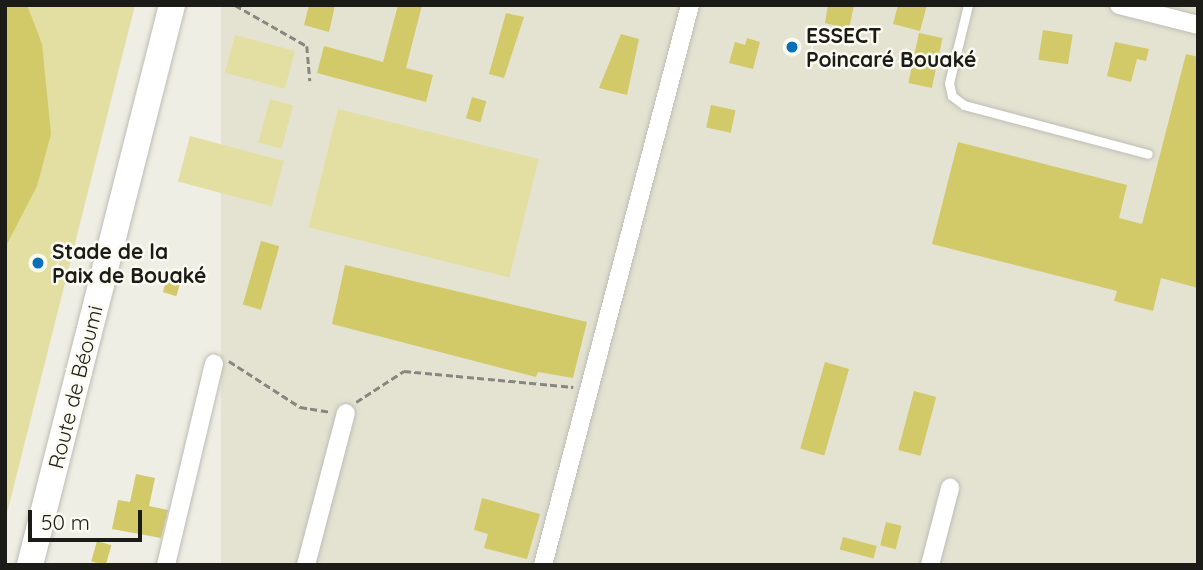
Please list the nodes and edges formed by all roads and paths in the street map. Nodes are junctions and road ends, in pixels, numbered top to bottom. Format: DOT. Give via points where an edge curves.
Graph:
graph roads {
  1 [pos="172,5"];
  2 [pos="235,5"];
  3 [pos="690,5"];
  4 [pos="968,5"];
  5 [pos="1119,5"];
  6 [pos="1198,25"];
  7 [pos="310,81"];
  8 [pos="1148,154"];
  9 [pos="214,363"];
  10 [pos="587,387"];
  11 [pos="346,413"];
  12 [pos="950,488"];
  13 [pos="30,565"];
  14 [pos="166,565"];
  15 [pos="306,565"];
  16 [pos="543,565"];
  17 [pos="930,565"];
  1 -- 13 [label="main road, Route de Béoumi"];
  2 -- 7 [label="path" via="307,46"];
  3 -- 10 [label="street"];
  4 -- 8 [label="lane" via="949,83 952,96 964,105"];
  5 -- 6 [label="street"];
  9 -- 11 [label="path" via="232,361 300,407"];
  9 -- 14 [label="street"];
  10 -- 11 [label="path" via="404,371 372,387"];
  10 -- 16 [label="street"];
  11 -- 15 [label="street"];
  12 -- 17 [label="street"];
}
